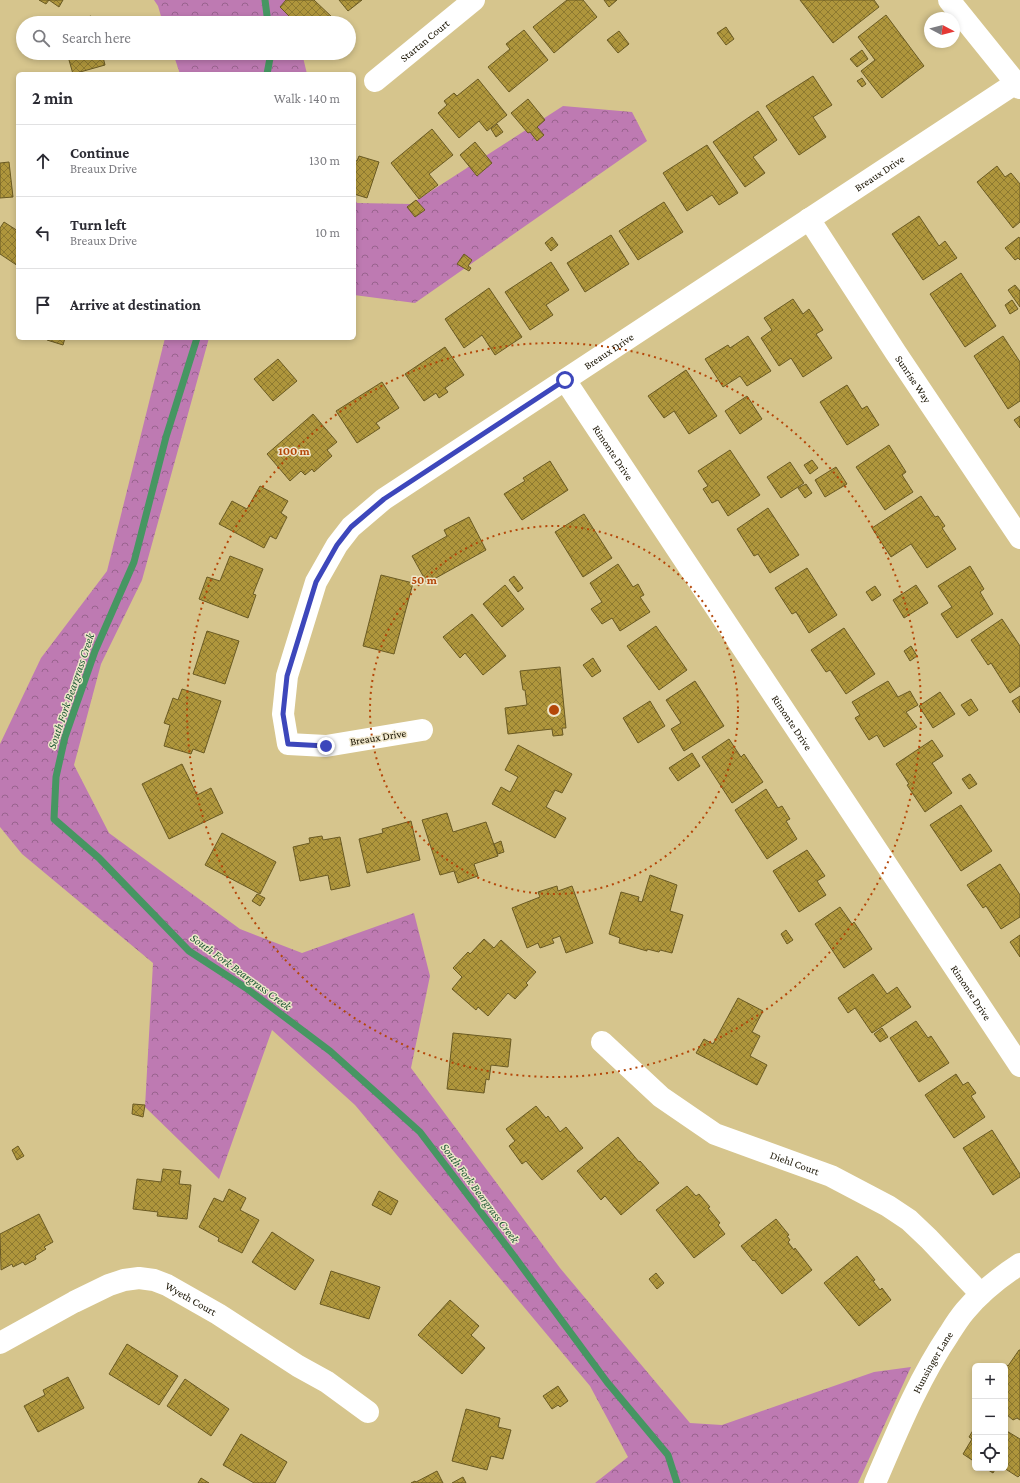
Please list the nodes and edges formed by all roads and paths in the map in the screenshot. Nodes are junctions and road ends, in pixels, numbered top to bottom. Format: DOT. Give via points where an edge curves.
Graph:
graph roads {
  1 [pos="474,0"];
  2 [pos="950,0"];
  3 [pos="375,81"];
  4 [pos="1018,86"];
  5 [pos="809,219"];
  6 [pos="565,380"];
  7 [pos="1020,538"];
  8 [pos="422,730"];
  9 [pos="602,1042"];
  10 [pos="1020,1066"];
  11 [pos="1020,1264"];
  12 [pos="981,1294"];
  13 [pos="0,1343"];
  14 [pos="368,1412"];
  15 [pos="875,1483"];
  1 -- 3 [label="street, Startan Court"];
  2 -- 4 [label="street"];
  4 -- 5 [label="street, Breaux Drive"];
  5 -- 6 [label="street, Breaux Drive"];
  5 -- 7 [label="street, Sunrise Way"];
  6 -- 8 [label="street, Breaux Drive" via="384,499 351,527 337,545 316,582 287,676 283,714 288,744 326,746"];
  6 -- 10 [label="street, Rimonte Drive"];
  9 -- 12 [label="street, Diehl Court" via="661,1097 715,1134 831,1176 888,1206 909,1220"];
  11 -- 12 [label="street, Hunsinger Lane"];
  12 -- 15 [label="street, Hunsinger Lane" via="964,1312 935,1355 910,1403"];
  13 -- 14 [label="street, Wyeth Court" via="109,1285 139,1278 154,1280 218,1314 327,1382"];
}
